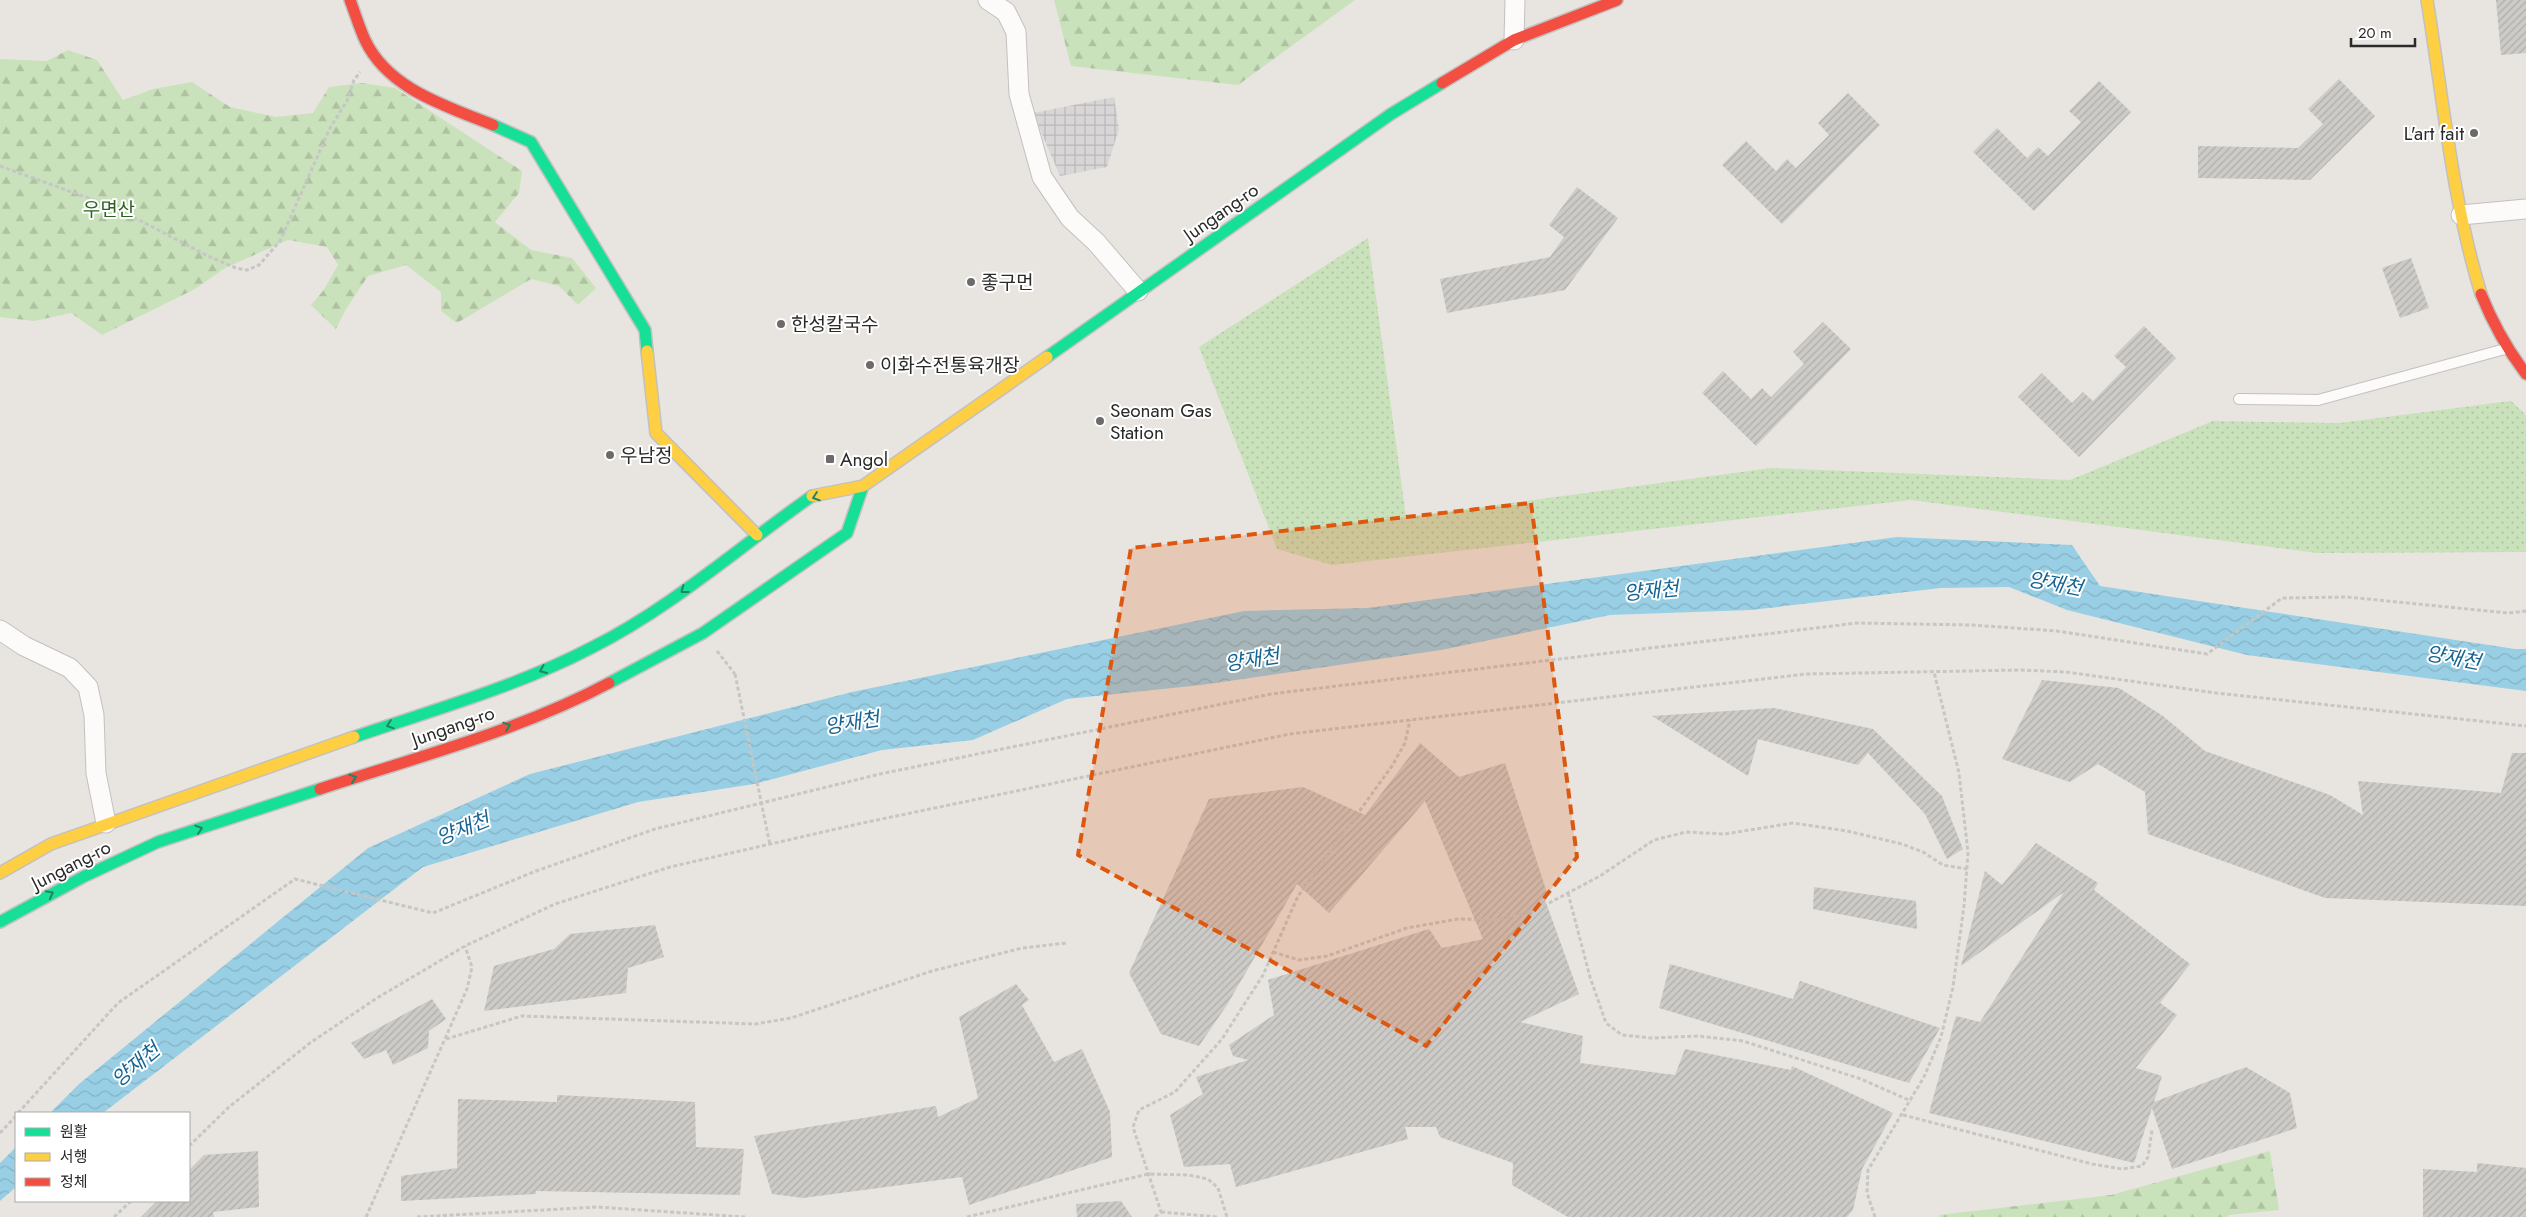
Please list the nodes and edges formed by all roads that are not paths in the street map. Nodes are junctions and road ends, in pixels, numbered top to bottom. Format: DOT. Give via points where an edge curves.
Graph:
graph roads {
  1 [pos="350,0"];
  2 [pos="988,0"];
  3 [pos="1515,0"];
  4 [pos="1617,0"];
  5 [pos="2427,0"];
  6 [pos="1514,40"];
  7 [pos="2526,210"];
  8 [pos="2461,215"];
  9 [pos="1138,291"];
  10 [pos="2506,349"];
  11 [pos="2526,374"];
  12 [pos="2240,399"];
  13 [pos="863,486"];
  14 [pos="757,535"];
  15 [pos="0,630"];
  16 [pos="106,823"];
  17 [pos="0,873"];
  18 [pos="0,922"];
  1 -- 14 [label="main road" via="365,41 387,70 415,92 531,142 645,330 656,433"];
  2 -- 9 [label="street" via="1006,12 1016,32 1019,94 1042,177 1070,218 1096,242"];
  3 -- 6 [label="street"];
  4 -- 6 [label="main road, Jungang-ro"];
  5 -- 8 [label="main road"];
  6 -- 9 [label="main road, Jungang-ro" via="1391,114"];
  7 -- 8 [label="street"];
  8 -- 10 [label="main road" via="2480,288"];
  9 -- 13 [label="main road, Jungang-ro"];
  10 -- 11 [label="main road"];
  10 -- 12 [label="lane" via="2318,400"];
  13 -- 14 [label="main road, Jungang-ro, one-way" via="813,496"];
  18 -- 13 [label="main road, Jungang-ro, one-way" via="83,877 158,842 476,738 577,700 703,633 846,533"];
  14 -- 16 [label="main road, Jungang-ro, one-way" via="677,596 584,652 523,679"];
  15 -- 16 [label="street" via="24,646 70,668 88,687 94,715 96,773"];
  16 -- 17 [label="main road, Jungang-ro" via="51,844"];
}
